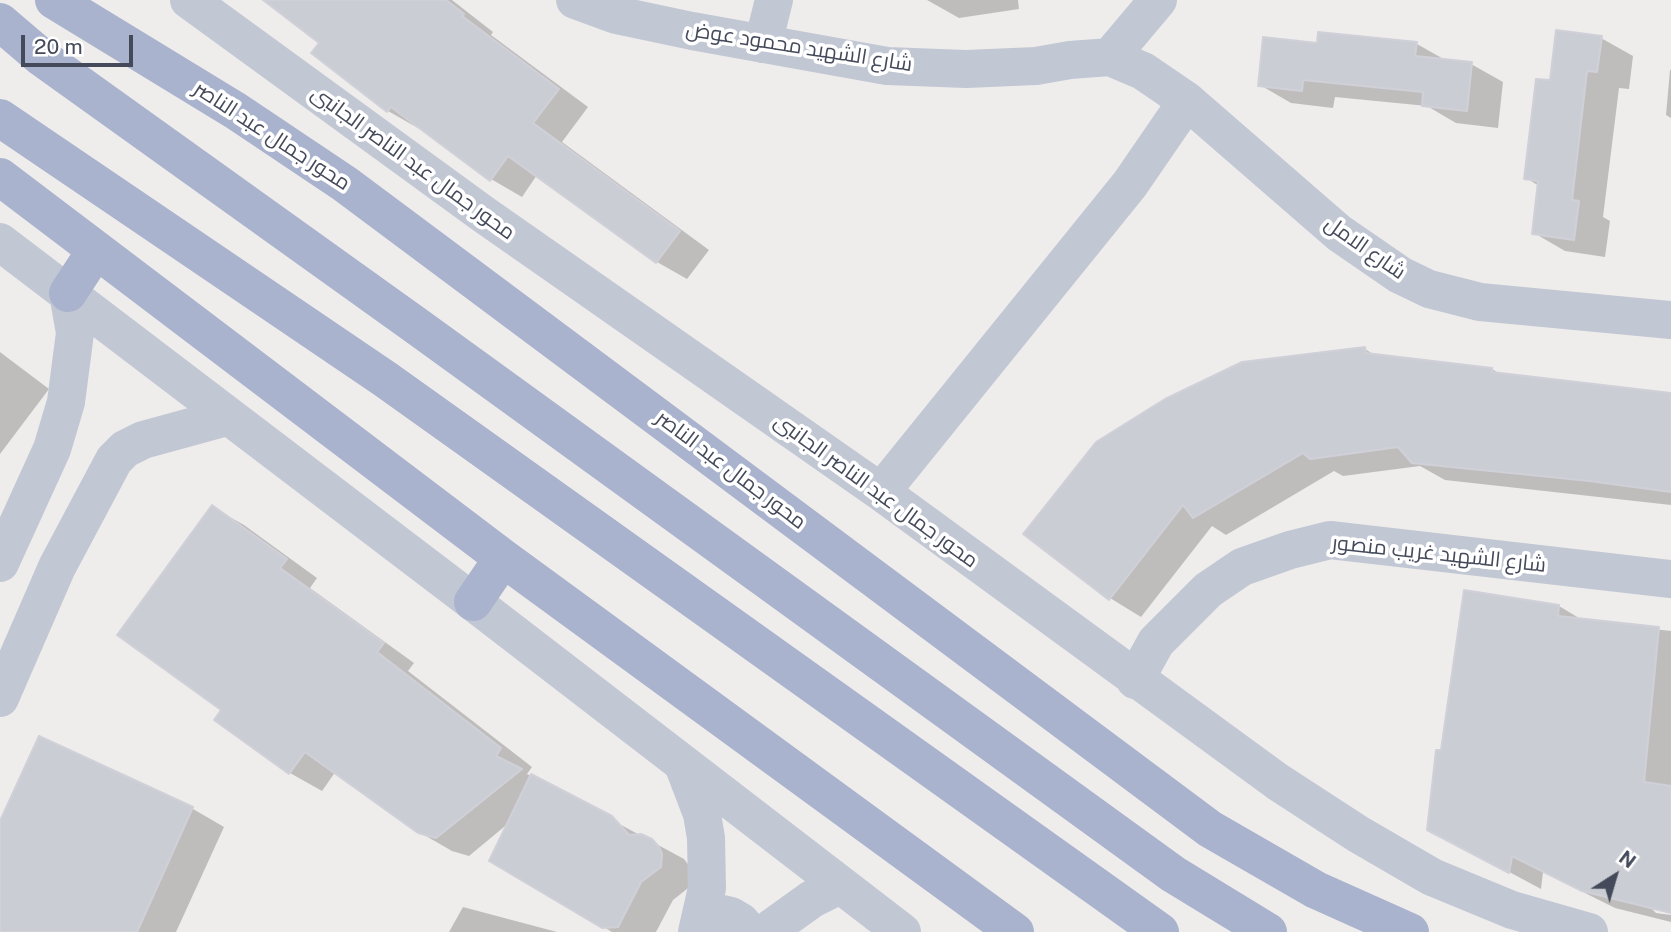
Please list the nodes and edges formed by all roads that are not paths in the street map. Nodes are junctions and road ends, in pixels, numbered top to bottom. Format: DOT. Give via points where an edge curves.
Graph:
graph roads {
  1 [pos="54,0"];
  2 [pos="189,0"];
  3 [pos="575,0"];
  4 [pos="774,0"];
  5 [pos="1158,0"];
  6 [pos="0,22"];
  7 [pos="763,44"];
  8 [pos="1110,57"];
  9 [pos="1186,102"];
  10 [pos="0,118"];
  11 [pos="0,177"];
  12 [pos="0,242"];
  13 [pos="96,250"];
  14 [pos="68,293"];
  15 [pos="1671,320"];
  16 [pos="227,417"];
  17 [pos="52,449"];
  18 [pos="105,477"];
  19 [pos="881,492"];
  20 [pos="503,558"];
  21 [pos="0,564"];
  22 [pos="1671,579"];
  23 [pos="473,602"];
  24 [pos="1135,680"];
  25 [pos="0,698"];
  26 [pos="684,767"];
  27 [pos="840,885"];
  28 [pos="700,922"];
  29 [pos="749,932"];
  30 [pos="766,932"];
  31 [pos="902,932"];
  32 [pos="1015,932"];
  33 [pos="1160,932"];
  34 [pos="1268,932"];
  35 [pos="1410,932"];
  36 [pos="1589,932"];
  1 -- 35 [label="main road, محور جمال عبد الناصر" via="345,184 1210,829 1316,890"];
  2 -- 19 [label="street, محور جمال عبد الناصر الجانبى" via="483,214"];
  3 -- 7 [label="street, شارع الشهيد محمود عوض" via="616,15"];
  4 -- 7 [label="street"];
  5 -- 8 [label="street"];
  6 -- 34 [label="main road" via="41,57 1173,874"];
  7 -- 8 [label="street, شارع الشهيد محمود عوض" via="887,66 966,69"];
  8 -- 9 [label="street, شارع الامل" via="1143,71"];
  9 -- 15 [label="street, شارع الامل" via="1339,233 1429,289 1480,302"];
  9 -- 19 [label="street" via="1130,184"];
  10 -- 33 [label="main road" via="385,379"];
  11 -- 13 [label="main road"];
  12 -- 14 [label="street"];
  13 -- 14 [label="main road"];
  13 -- 20 [label="main road"];
  14 -- 16 [label="street"];
  14 -- 17 [label="street" via="75,333 66,402"];
  16 -- 18 [label="street" via="143,440 125,449"];
  16 -- 23 [label="street"];
  17 -- 18 [label="street" via="83,445 93,452"];
  17 -- 21 [label="street"];
  18 -- 25 [label="street" via="57,566"];
  19 -- 24 [label="street, محور جمال عبد الناصر الجانبى"];
  20 -- 23 [label="main road"];
  20 -- 32 [label="main road"];
  22 -- 24 [label="street, شارع الشهيد غريب منصور" via="1330,540 1242,567 1208,590 1156,642"];
  23 -- 26 [label="street"];
  24 -- 36 [label="street, محور جمال عبد الناصر الجانبى" via="1278,782 1432,877 1512,910"];
  26 -- 27 [label="street"];
  26 -- 28 [label="street" via="706,838 707,888"];
  27 -- 30 [label="street"];
  27 -- 31 [label="street"];
  28 -- 29 [label="street" via="714,912 731,916"];
}
